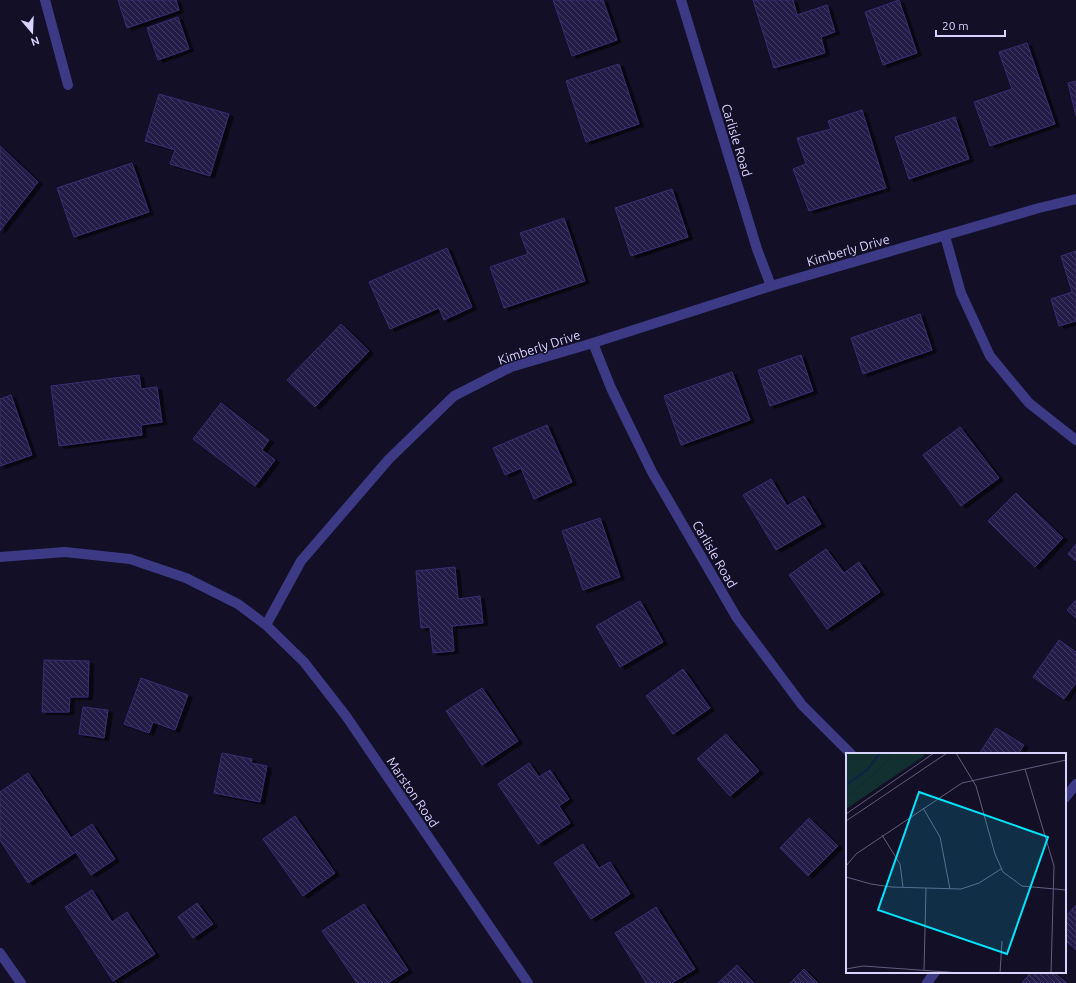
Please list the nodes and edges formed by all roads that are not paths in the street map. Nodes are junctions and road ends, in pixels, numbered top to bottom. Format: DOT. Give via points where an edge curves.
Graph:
graph roads {
  1 [pos="45,0"];
  2 [pos="681,0"];
  3 [pos="68,85"];
  4 [pos="1076,199"];
  5 [pos="945,236"];
  6 [pos="771,286"];
  7 [pos="593,343"];
  8 [pos="1076,440"];
  9 [pos="0,557"];
  10 [pos="266,625"];
  11 [pos="850,753"];
  12 [pos="1076,784"];
  13 [pos="1066,797"];
  14 [pos="0,953"];
  15 [pos="934,973"];
  16 [pos="21,983"];
  17 [pos="528,983"];
  18 [pos="927,983"];
  1 -- 3 [label="street"];
  2 -- 6 [label="street, Carlisle Road" via="757,249"];
  4 -- 5 [label="street, Kimberly Drive"];
  5 -- 6 [label="street, Kimberly Drive"];
  5 -- 8 [label="street" via="961,293 990,356 1029,403"];
  6 -- 7 [label="street, Kimberly Drive"];
  7 -- 10 [label="street, Kimberly Drive" via="511,368 454,396 388,459 301,561"];
  7 -- 11 [label="street, Carlisle Road" via="611,388 652,472 737,618 802,705"];
  9 -- 10 [label="street" via="65,552 130,559 186,578 238,604"];
  10 -- 17 [label="street, Marston Road" via="304,662 346,716"];
  12 -- 13 [label="street"];
  14 -- 16 [label="street"];
  15 -- 18 [label="street"];
}
